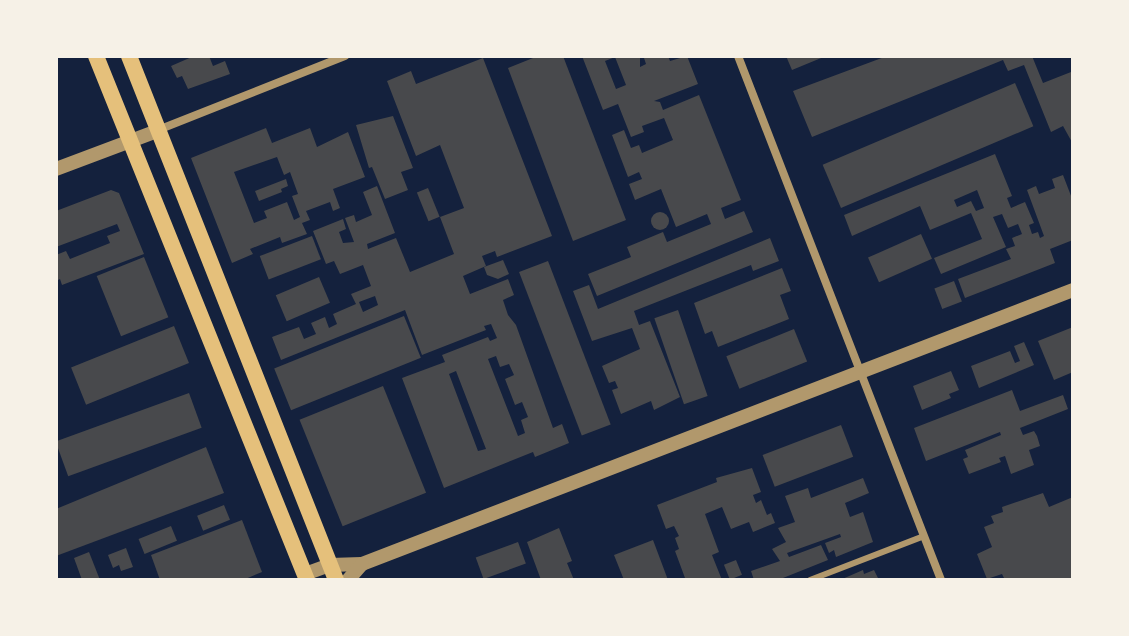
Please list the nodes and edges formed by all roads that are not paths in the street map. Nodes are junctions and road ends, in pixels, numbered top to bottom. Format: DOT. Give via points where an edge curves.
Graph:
graph roads {
  1 [pos="96,56"];
  2 [pos="129,56"];
  3 [pos="345,56"];
  4 [pos="738,56"];
  5 [pos="147,107"];
  6 [pos="120,116"];
  7 [pos="157,131"];
  8 [pos="130,141"];
  9 [pos="166,155"];
  10 [pos="139,165"];
  11 [pos="56,169"];
  12 [pos="1073,290"];
  13 [pos="862,372"];
  14 [pos="924,536"];
  15 [pos="362,564"];
  16 [pos="333,572"];
  17 [pos="301,578"];
  18 [pos="348,580"];
  19 [pos="810,580"];
  20 [pos="941,580"];
  1 -- 6 [label="main road"];
  2 -- 5 [label="main road"];
  3 -- 7 [label="street"];
  4 -- 13 [label="street"];
  5 -- 6 [label="main road" via="135,117"];
  5 -- 7 [label="main road"];
  6 -- 8 [label="main road"];
  7 -- 8 [label="street"];
  7 -- 9 [label="main road"];
  8 -- 10 [label="main road"];
  8 -- 11 [label="street"];
  9 -- 10 [label="main road" via="149,155"];
  9 -- 16 [label="main road"];
  10 -- 17 [label="main road"];
  12 -- 13 [label="street"];
  13 -- 14 [label="street"];
  13 -- 15 [label="street"];
  14 -- 19 [label="lane"];
  14 -- 20 [label="street"];
  15 -- 16 [label="street"];
  15 -- 18 [label="street"];
  16 -- 17 [label="street"];
}
